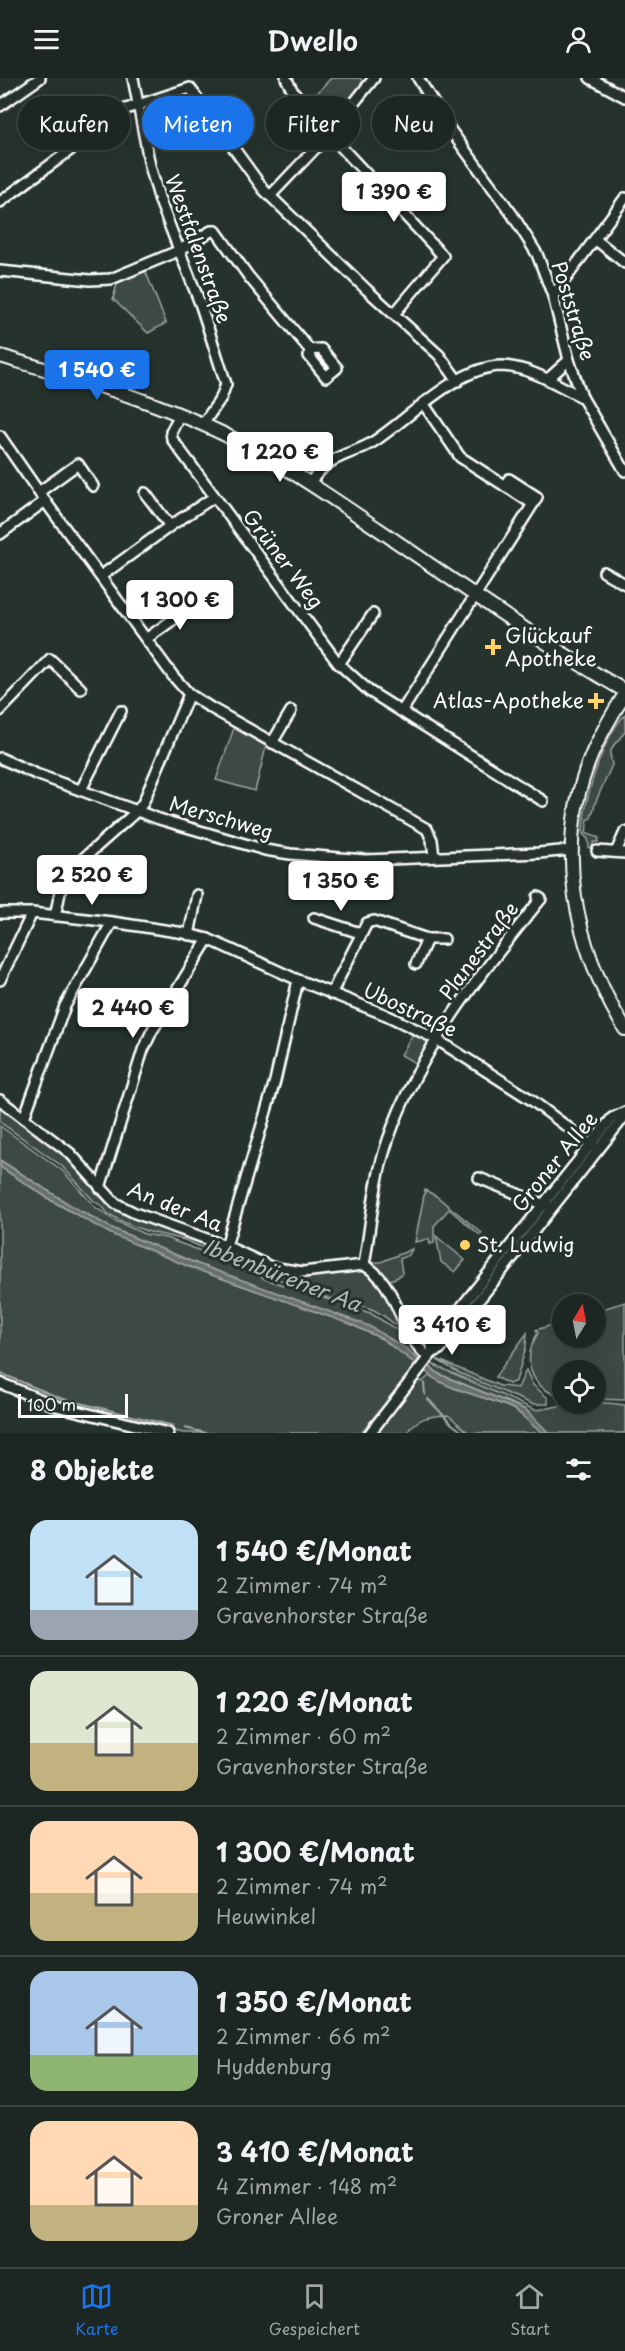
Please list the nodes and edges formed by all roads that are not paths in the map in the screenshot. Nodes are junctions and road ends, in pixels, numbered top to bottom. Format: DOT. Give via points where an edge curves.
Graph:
graph roads {
  1 [pos="40,78"];
  2 [pos="133,78"];
  3 [pos="286,78"];
  4 [pos="374,78"];
  5 [pos="418,78"];
  6 [pos="590,78"];
  7 [pos="297,96"];
  8 [pos="360,96"];
  9 [pos="625,97"];
  10 [pos="138,104"];
  11 [pos="0,106"];
  12 [pos="314,150"];
  13 [pos="344,150"];
  14 [pos="271,195"];
  15 [pos="625,198"];
  16 [pos="1,200"];
  17 [pos="596,240"];
  18 [pos="178,251"];
  19 [pos="625,263"];
  20 [pos="0,271"];
  21 [pos="553,296"];
  22 [pos="394,314"];
  23 [pos="310,350"];
  24 [pos="0,356"];
  25 [pos="569,360"];
  26 [pos="549,378"];
  27 [pos="458,381"];
  28 [pos="582,397"];
  29 [pos="423,403"];
  30 [pos="180,414"];
  31 [pos="202,424"];
  32 [pos="0,436"];
  33 [pos="625,471"];
  34 [pos="309,483"];
  35 [pos="93,486"];
  36 [pos="39,492"];
  37 [pos="145,492"];
  38 [pos="214,497"];
  39 [pos="45,501"];
  40 [pos="170,526"];
  41 [pos="0,534"];
  42 [pos="604,572"];
  43 [pos="101,576"];
  44 [pos="625,584"];
  45 [pos="474,595"];
  46 [pos="199,601"];
  47 [pos="373,614"];
  48 [pos="146,639"];
  49 [pos="339,664"];
  50 [pos="81,688"];
  51 [pos="625,692"];
  52 [pos="189,694"];
  53 [pos="0,711"];
  54 [pos="121,711"];
  55 [pos="291,711"];
  56 [pos="402,711"];
  57 [pos="272,743"];
  58 [pos="0,758"];
  59 [pos="81,790"];
  60 [pos="543,801"];
  61 [pos="137,811"];
  62 [pos="625,832"];
  63 [pos="571,850"];
  64 [pos="597,851"];
  65 [pos="621,852"];
  66 [pos="434,857"];
  67 [pos="197,895"];
  68 [pos="538,897"];
  69 [pos="0,913"];
  70 [pos="32,913"];
  71 [pos="55,916"];
  72 [pos="314,918"];
  73 [pos="112,922"];
  74 [pos="360,933"];
  75 [pos="189,934"];
  76 [pos="208,939"];
  77 [pos="427,939"];
  78 [pos="444,939"];
  79 [pos="416,964"];
  80 [pos="0,980"];
  81 [pos="298,980"];
  82 [pos="331,994"];
  83 [pos="625,1029"];
  84 [pos="436,1039"];
  85 [pos="0,1100"];
  86 [pos="625,1114"];
  87 [pos="24,1118"];
  88 [pos="594,1149"];
  89 [pos="479,1178"];
  90 [pos="100,1188"];
  91 [pos="548,1206"];
  92 [pos="226,1246"];
  93 [pos="364,1265"];
  94 [pos="429,1357"];
  95 [pos="0,1383"];
  96 [pos="168,1433"];
  97 [pos="370,1433"];
  1 -- 11 [label="street"];
  2 -- 10 [label="street, Westfalenstraße"];
  3 -- 7 [label="street"];
  4 -- 8 [label="street"];
  5 -- 21 [label="street, Poststraße" via="537,254"];
  6 -- 9 [label="street"];
  10 -- 14 [label="street" via="190,88"];
  10 -- 16 [label="street"];
  10 -- 18 [label="street, Westfalenstraße" via="150,166"];
  12 -- 14 [label="street"];
  13 -- 22 [label="street" via="443,256"];
  14 -- 22 [label="street"];
  15 -- 17 [label="street"];
  17 -- 19 [label="street"];
  17 -- 21 [label="street"];
  18 -- 20 [label="street" via="111,279"];
  18 -- 23 [label="street" via="211,231 220,234 249,277"];
  18 -- 31 [label="street, Westfalenstraße" via="226,384"];
  21 -- 25 [label="street, Poststraße"];
  22 -- 27 [label="street" via="439,355"];
  24 -- 30 [label="main road"];
  25 -- 26 [label="street"];
  25 -- 28 [label="street, Poststraße"];
  26 -- 27 [label="street" via="502,366"];
  26 -- 28 [label="street"];
  27 -- 29 [label="street"];
  28 -- 33 [label="street, Poststraße"];
  29 -- 34 [label="street" via="372,442 329,462"];
  29 -- 45 [label="street" via="460,457 532,504"];
  30 -- 31 [label="main road"];
  30 -- 38 [label="street, Grüner Weg" via="171,432 172,439"];
  31 -- 34 [label="main road"];
  32 -- 36 [label="street"];
  34 -- 45 [label="main road"];
  35 -- 36 [label="street" via="78,464"];
  36 -- 39 [label="street"];
  37 -- 40 [label="street"];
  38 -- 40 [label="street"];
  38 -- 49 [label="street, Grüner Weg"];
  39 -- 41 [label="street"];
  39 -- 43 [label="street"];
  40 -- 43 [label="street"];
  42 -- 44 [label="street"];
  43 -- 48 [label="street"];
  45 -- 51 [label="main road"];
  45 -- 56 [label="street"];
  46 -- 48 [label="street"];
  47 -- 49 [label="street"];
  48 -- 52 [label="street"];
  49 -- 56 [label="street, Grüner Weg" via="369,691"];
  50 -- 53 [label="street" via="50,659"];
  51 -- 63 [label="main road" via="586,771 574,810"];
  52 -- 57 [label="street"];
  52 -- 61 [label="street"];
  54 -- 59 [label="street"];
  55 -- 57 [label="street"];
  56 -- 60 [label="street, Grüner Weg"];
  57 -- 66 [label="street" via="427,829"];
  58 -- 59 [label="street, Merschweg"];
  59 -- 61 [label="street, Merschweg"];
  61 -- 66 [label="street, Merschweg" via="290,854 365,860"];
  61 -- 71 [label="street" via="68,872"];
  62 -- 65 [label="street"];
  63 -- 66 [label="street, Merschweg"];
  63 -- 83 [label="main road" via="575,902 584,941 601,985"];
  64 -- 65 [label="street"];
  67 -- 75 [label="street"];
  68 -- 84 [label="street, Planestraße" via="541,899"];
  69 -- 70 [label="street, Ubostraße"];
  70 -- 71 [label="street, Ubostraße"];
  70 -- 80 [label="street"];
  71 -- 73 [label="street, Ubostraße"];
  72 -- 74 [label="street"];
  73 -- 75 [label="street, Ubostraße"];
  73 -- 87 [label="street" via="65,1006"];
  74 -- 77 [label="street" via="367,923 374,921"];
  74 -- 82 [label="street"];
  75 -- 76 [label="street, Ubostraße"];
  76 -- 81 [label="street, Ubostraße"];
  76 -- 90 [label="street" via="143,1050"];
  77 -- 78 [label="street"];
  77 -- 79 [label="street"];
  81 -- 82 [label="street, Ubostraße"];
  81 -- 92 [label="street" via="275,1081"];
  82 -- 84 [label="street, Ubostraße" via="386,1014"];
  84 -- 88 [label="street, Ubostraße" via="530,1099"];
  84 -- 93 [label="street, Planestraße" via="414,1078 387,1142"];
  85 -- 87 [label="street, An der Aa"];
  86 -- 88 [label="street, Groner Allee"];
  87 -- 90 [label="street, An der Aa" via="70,1153"];
  88 -- 91 [label="street, Groner Allee"];
  89 -- 91 [label="street"];
  90 -- 92 [label="street, An der Aa" via="115,1203 135,1213"];
  91 -- 94 [label="street, Groner Allee" via="432,1344"];
  92 -- 93 [label="street, An der Aa" via="271,1267 303,1272"];
  93 -- 94 [label="street" via="380,1276 407,1333"];
  94 -- 97 [label="street, Groner Allee"];
  95 -- 96 [label="street" via="56,1406"];
}
